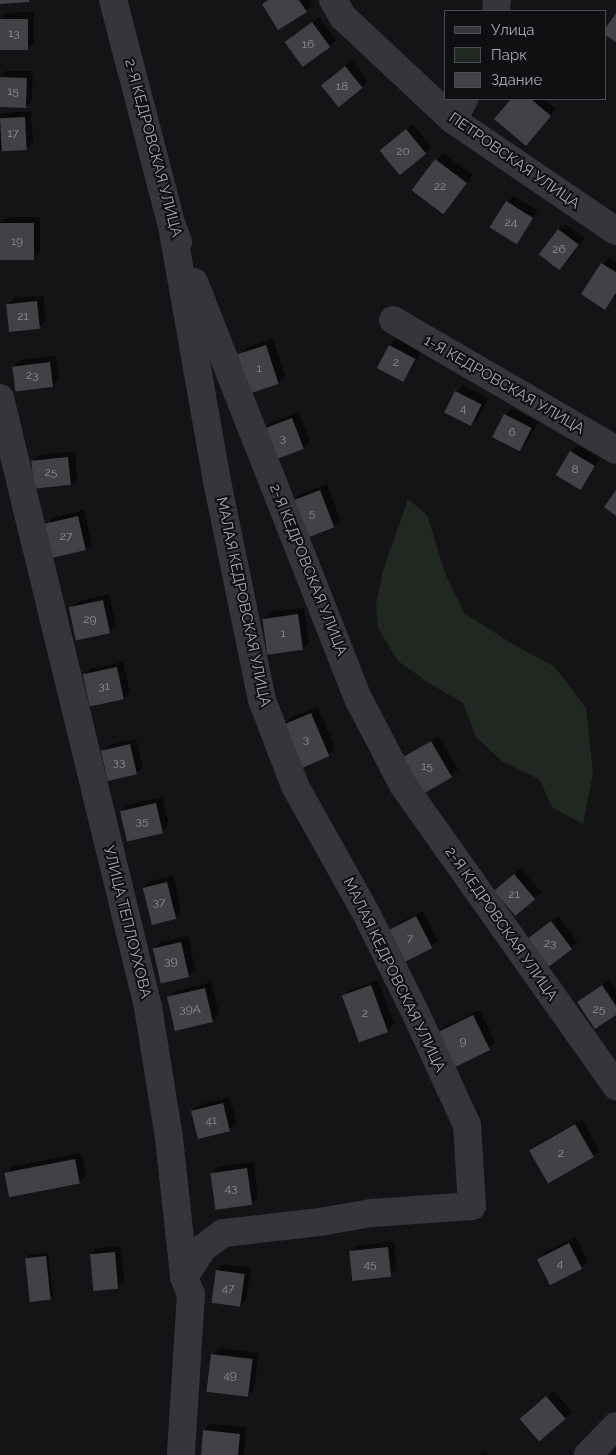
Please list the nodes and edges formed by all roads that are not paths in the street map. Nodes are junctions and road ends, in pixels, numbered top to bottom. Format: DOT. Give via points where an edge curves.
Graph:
graph roads {
  1 [pos="113,0"];
  2 [pos="333,0"];
  3 [pos="444,97"];
  4 [pos="448,100"];
  5 [pos="459,109"];
  6 [pos="172,226"];
  7 [pos="616,231"];
  8 [pos="393,320"];
  9 [pos="0,398"];
  10 [pos="616,450"];
  11 [pos="616,1086"];
  12 [pos="184,1277"];
  13 [pos="616,1426"];
  14 [pos="182,1455"];
  15 [pos="588,1455"];
  1 -- 6 [label="street, 2-Я КЕДРОВСКАЯ УЛИЦА"];
  2 -- 3 [label="street, ПЕТРОВСКАЯ УЛИЦА" via="343,17"];
  4 -- 5 [label="street, ПЕТРОВСКАЯ УЛИЦА"];
  5 -- 7 [label="street, ПЕТРОВСКАЯ УЛИЦА"];
  6 -- 11 [label="street, 2-Я КЕДРОВСКАЯ УЛИЦА" via="363,708 403,785"];
  6 -- 12 [label="street, МАЛАЯ КЕДРОВСКАЯ УЛИЦА" via="218,486 262,700 294,786 366,913 467,1125 472,1206 371,1213 223,1233 202,1248"];
  8 -- 10 [label="street, 1-Я КЕДРОВСКАЯ УЛИЦА"];
  9 -- 12 [label="street, УЛИЦА ТЕПЛОУХОВА" via="148,1007 169,1138"];
  12 -- 14 [label="street, УЛИЦА ТЕПЛОУХОВА" via="191,1294"];
  13 -- 15 [label="street"];
}
